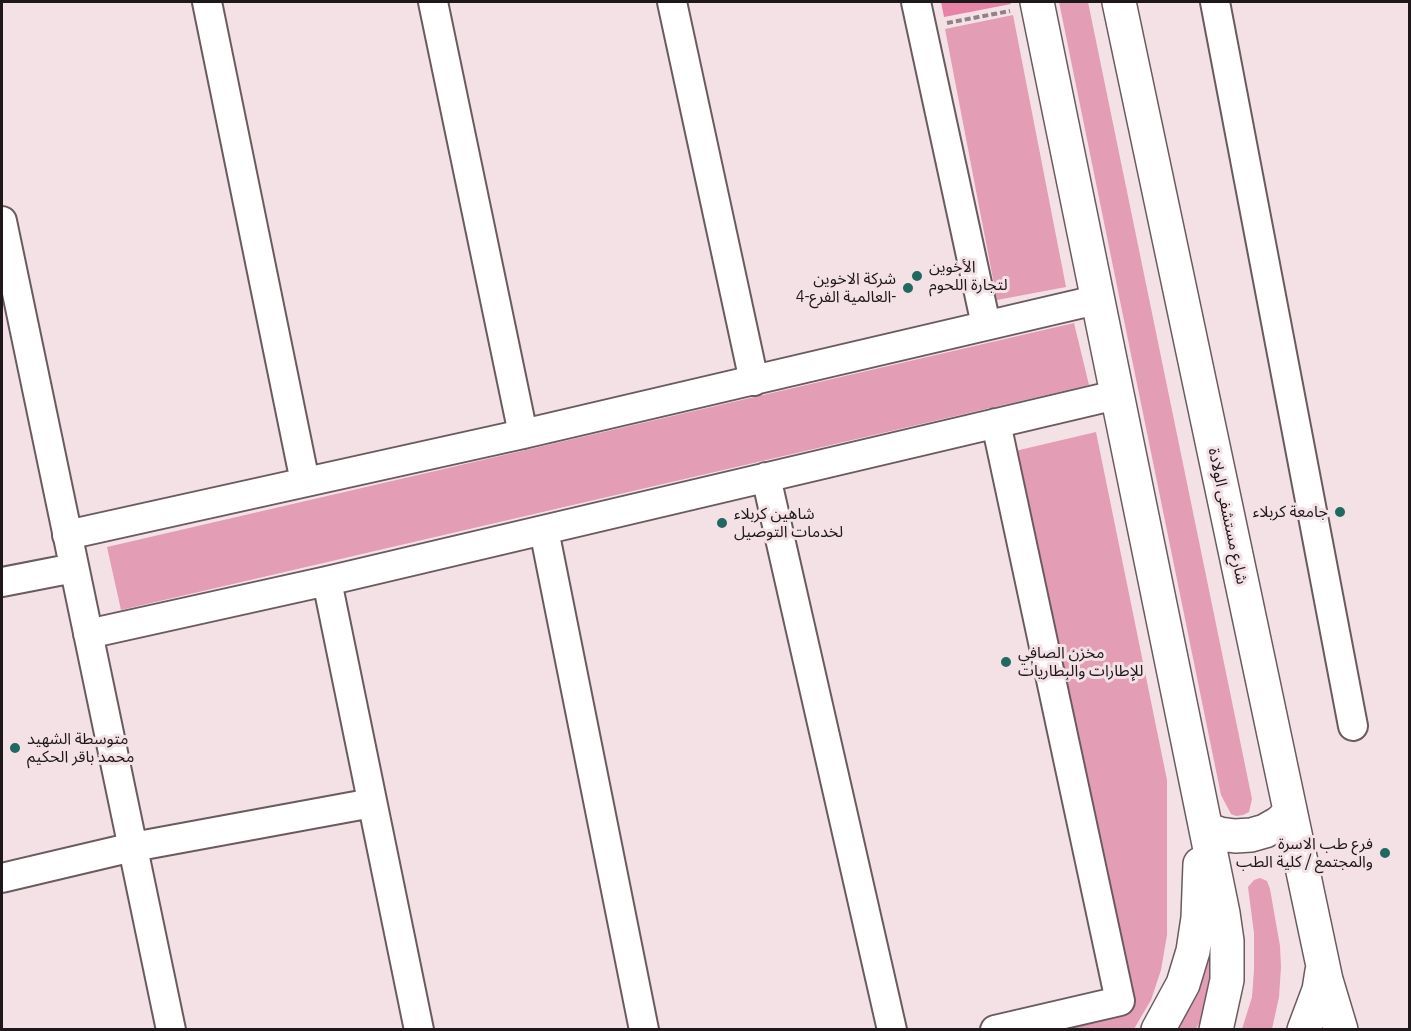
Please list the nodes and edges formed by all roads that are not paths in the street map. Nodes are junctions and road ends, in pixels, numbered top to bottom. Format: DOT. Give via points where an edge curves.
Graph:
graph roads {
  1 [pos="207,2"];
  2 [pos="433,2"];
  3 [pos="672,2"];
  4 [pos="1119,2"];
  5 [pos="1215,2"];
  6 [pos="1037,4"];
  7 [pos="918,15"];
  8 [pos="2,221"];
  9 [pos="1096,300"];
  10 [pos="986,325"];
  11 [pos="754,381"];
  12 [pos="1116,395"];
  13 [pos="996,423"];
  14 [pos="523,434"];
  15 [pos="766,477"];
  16 [pos="305,482"];
  17 [pos="544,530"];
  18 [pos="68,535"];
  19 [pos="74,568"];
  20 [pos="327,581"];
  21 [pos="2,582"];
  22 [pos="88,633"];
  23 [pos="1353,726"];
  24 [pos="1196,779"];
  25 [pos="372,803"];
  26 [pos="1290,813"];
  27 [pos="1206,829"];
  28 [pos="133,847"];
  29 [pos="2,878"];
  30 [pos="1322,961"];
  31 [pos="171,1029"];
  32 [pos="419,1029"];
  33 [pos="644,1029"];
  34 [pos="892,1029"];
  35 [pos="995,1029"];
  36 [pos="1158,1029"];
  37 [pos="1216,1029"];
  38 [pos="1304,1029"];
  39 [pos="1341,1029"];
  1 -- 16 [label="street"];
  2 -- 14 [label="street"];
  3 -- 11 [label="street"];
  4 -- 26 [label="main road, شارع مستشفى الولادة"];
  5 -- 23 [label="street"];
  6 -- 9 [label="main road"];
  7 -- 10 [label="street"];
  8 -- 18 [label="street"];
  9 -- 10 [label="street"];
  9 -- 12 [label="main road"];
  10 -- 11 [label="street"];
  11 -- 14 [label="street"];
  12 -- 13 [label="street"];
  12 -- 24 [label="main road"];
  13 -- 15 [label="street"];
  13 -- 35 [label="street" via="1120,1001"];
  14 -- 16 [label="street"];
  15 -- 17 [label="street"];
  15 -- 34 [label="street"];
  16 -- 18 [label="street"];
  17 -- 20 [label="street"];
  17 -- 33 [label="street"];
  18 -- 19 [label="street"];
  19 -- 21 [label="street"];
  19 -- 22 [label="street"];
  20 -- 22 [label="street"];
  20 -- 25 [label="street"];
  22 -- 28 [label="street"];
  24 -- 27 [label="main road"];
  24 -- 36 [label="main road" via="1201,845 1193,951 1183,984"];
  25 -- 28 [label="street"];
  25 -- 32 [label="street"];
  26 -- 27 [label="main road" via="1265,831 1251,835 1220,834"];
  26 -- 30 [label="main road, شارع مستشفى الولادة"];
  27 -- 37 [label="main road" via="1227,941 1227,980"];
  28 -- 29 [label="street"];
  28 -- 31 [label="street"];
  30 -- 38 [label="main road" via="1319,990"];
  30 -- 39 [label="main road, شارع مستشفى الولادة"];
}
